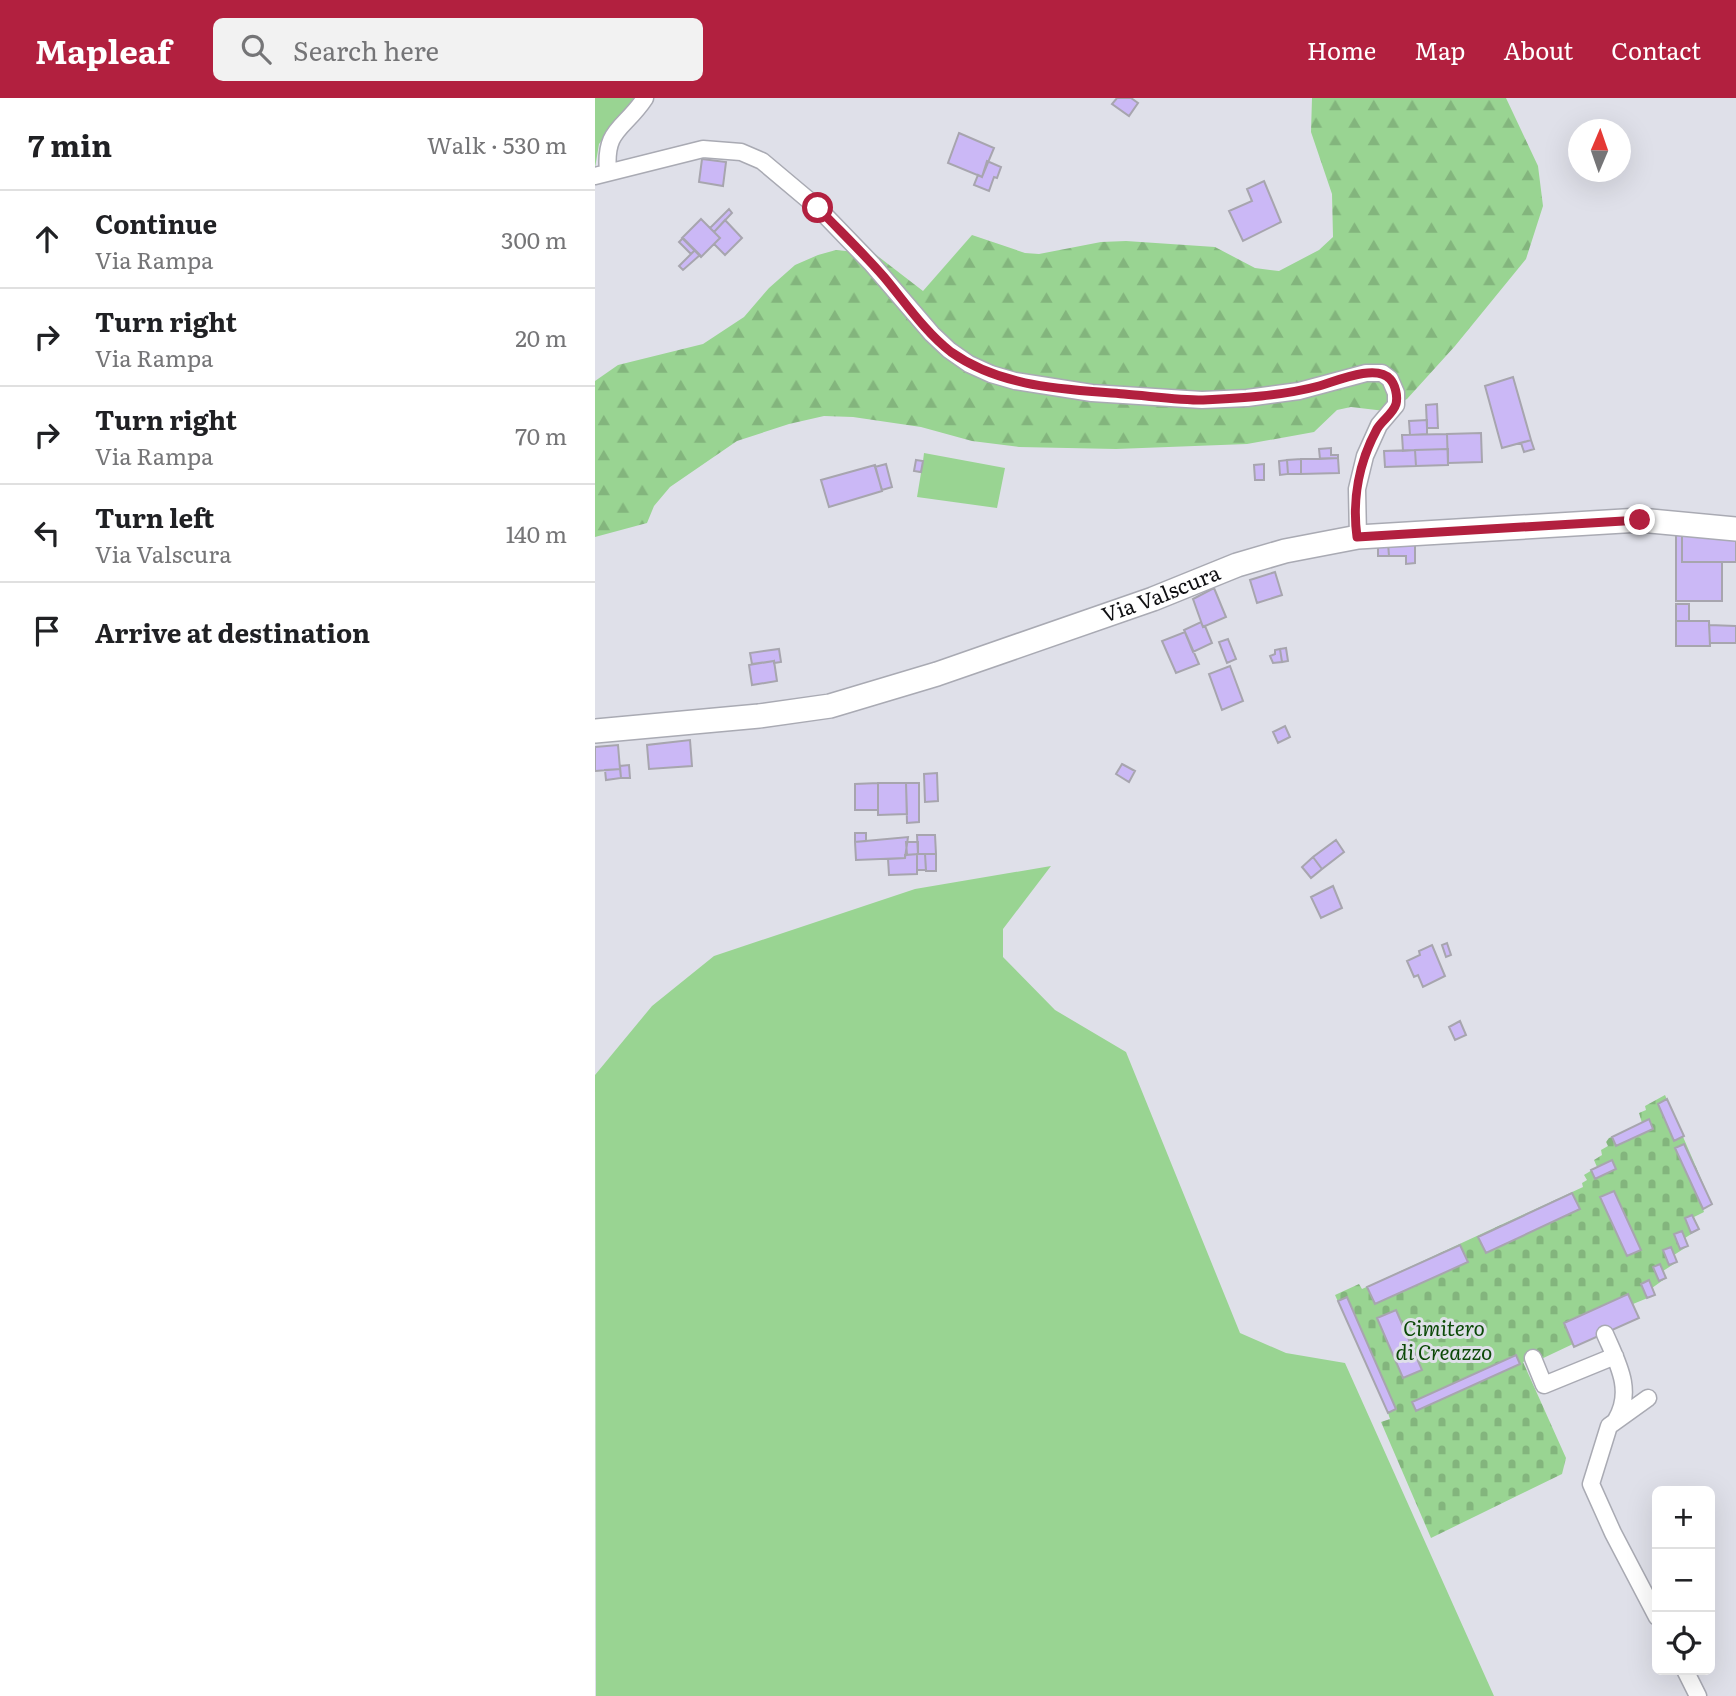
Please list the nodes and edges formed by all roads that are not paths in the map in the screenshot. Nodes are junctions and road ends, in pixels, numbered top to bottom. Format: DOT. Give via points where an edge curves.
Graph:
graph roads {
  1 [pos="645,98"];
  2 [pos="601,174"];
  3 [pos="1736,529"];
  4 [pos="1357,537"];
  5 [pos="595,731"];
  6 [pos="1605,1334"];
  7 [pos="1615,1356"];
  8 [pos="1533,1358"];
  9 [pos="1648,1398"];
  10 [pos="1616,1420"];
  11 [pos="1655,1612"];
  12 [pos="1688,1675"];
  13 [pos="1698,1696"];
  1 -- 2 [label="street" via="609,140"];
  2 -- 4 [label="street" via="703,149 741,152 762,161 818,208 949,350 969,364 1015,381 1092,393 1202,400 1299,391 1382,373 1390,379 1396,405 1379,425 1365,456 1357,489"];
  3 -- 4 [label="street, Via Valscura" via="1640,520"];
  4 -- 5 [label="street, Via Valscura" via="1237,565 937,674 830,706"];
  6 -- 7 [label="street"];
  7 -- 8 [label="street" via="1544,1385"];
  7 -- 10 [label="street" via="1625,1379"];
  9 -- 10 [label="street"];
  10 -- 11 [label="street" via="1609,1426 1591,1484"];
  12 -- 13 [label="street"];
}
